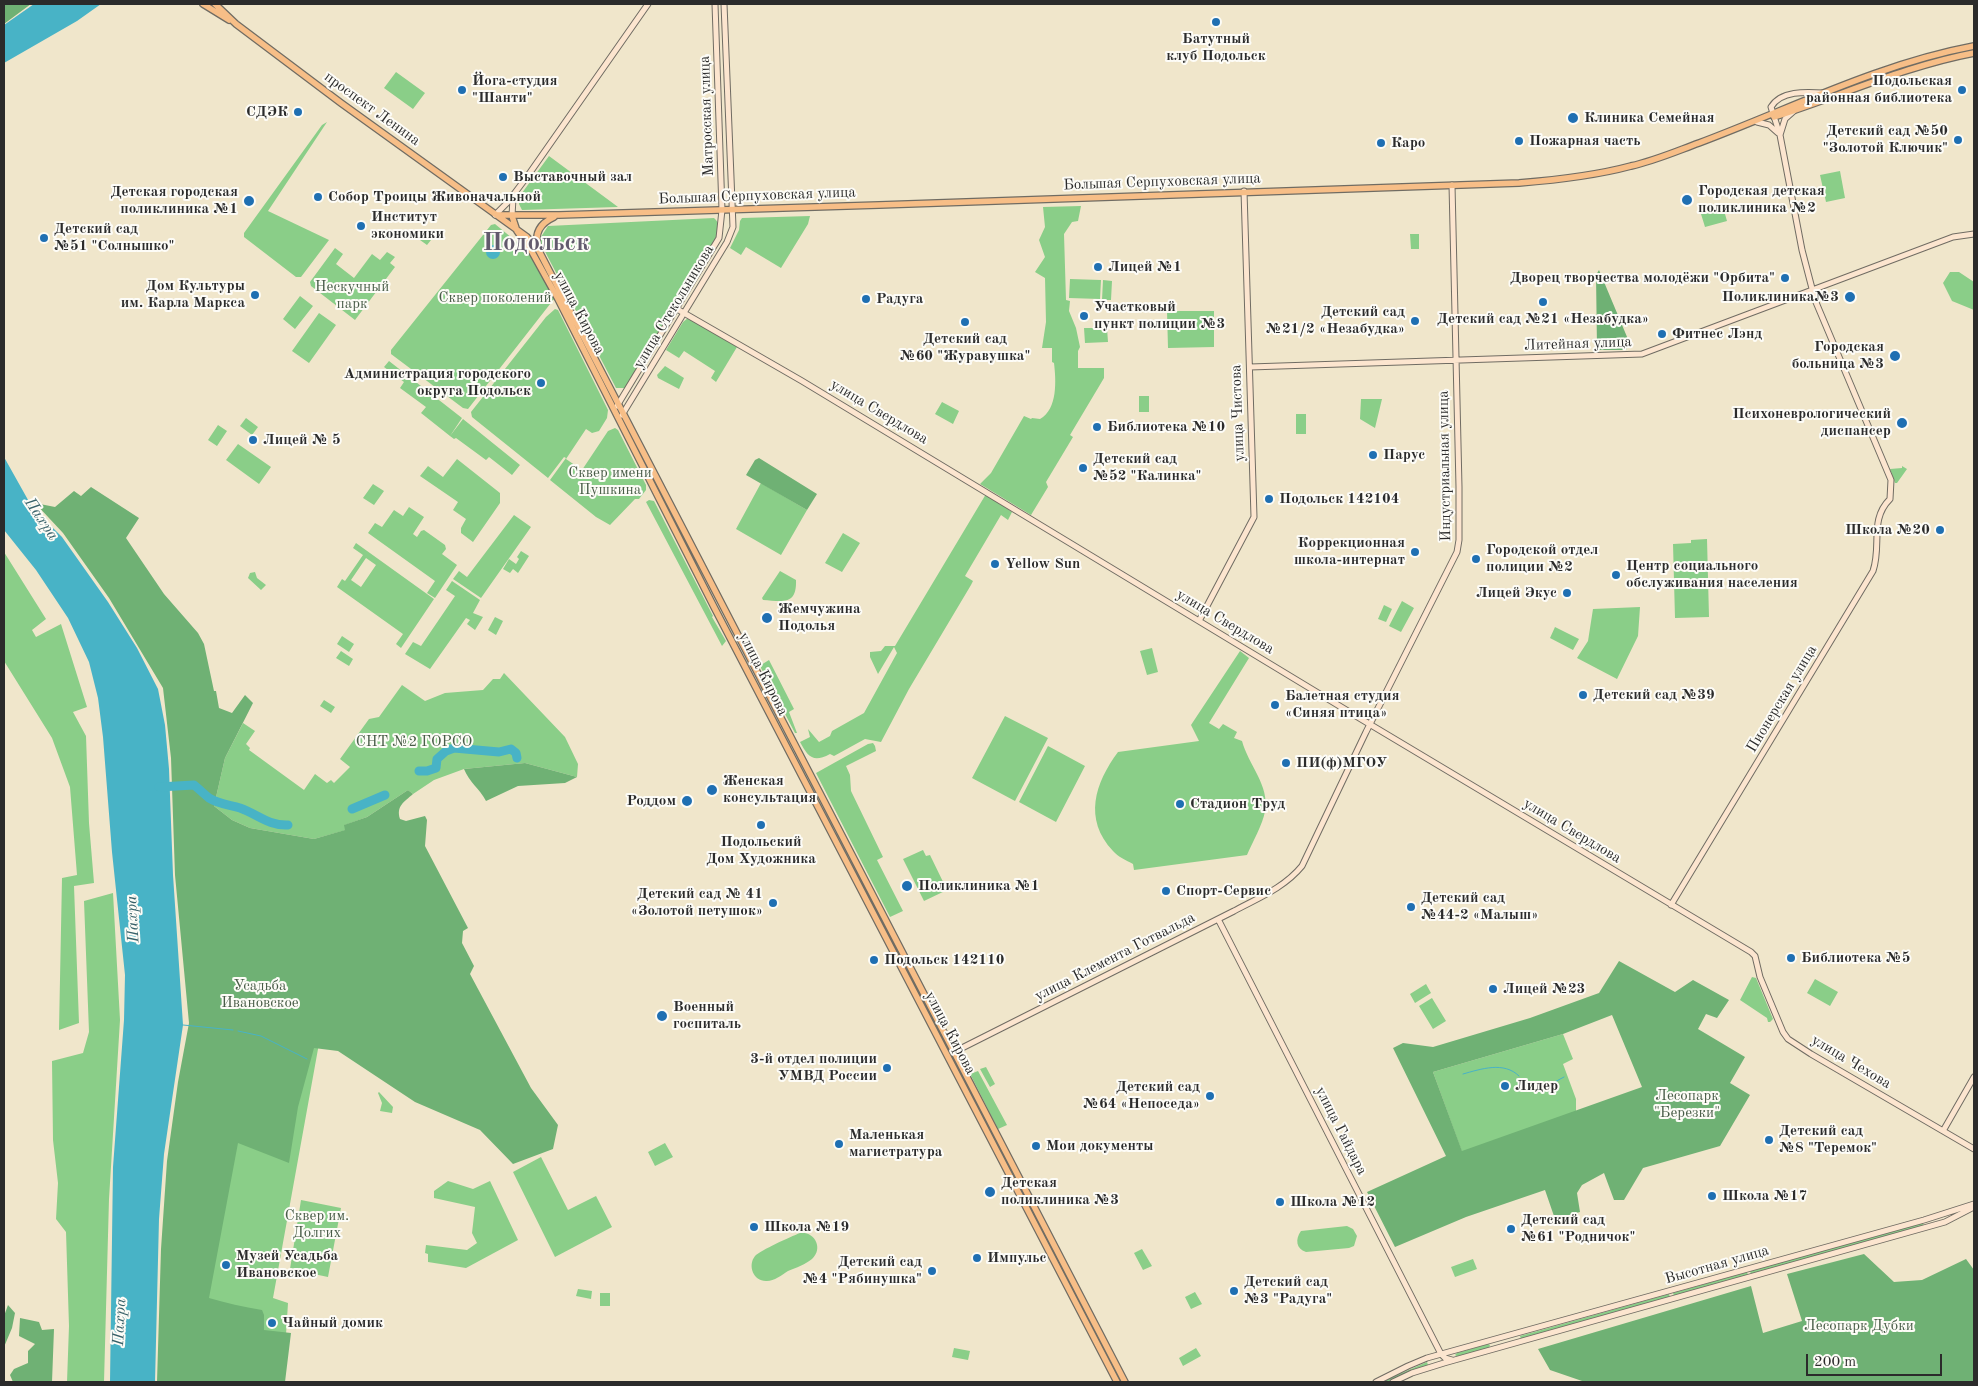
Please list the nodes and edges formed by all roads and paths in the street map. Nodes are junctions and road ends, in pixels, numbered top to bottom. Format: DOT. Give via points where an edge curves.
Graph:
graph roads {
  1 [pos="203,4"];
  2 [pos="215,4"];
  3 [pos="648,4"];
  4 [pos="715,4"];
  5 [pos="724,4"];
  6 [pos="236,24"];
  7 [pos="1974,46"];
  8 [pos="1974,53"];
  9 [pos="1824,93"];
  10 [pos="1794,111"];
  11 [pos="1774,115"];
  12 [pos="1757,122"];
  13 [pos="1780,135"];
  14 [pos="1452,185"];
  15 [pos="1244,192"];
  16 [pos="514,195"];
  17 [pos="722,210"];
  18 [pos="733,210"];
  19 [pos="495,214"];
  20 [pos="558,215"];
  21 [pos="512,216"];
  22 [pos="721,228"];
  23 [pos="517,230"];
  24 [pos="1974,234"];
  25 [pos="538,249"];
  26 [pos="1812,290"];
  27 [pos="677,309"];
  28 [pos="685,313"];
  29 [pos="1456,360"];
  30 [pos="1250,367"];
  31 [pos="619,404"];
  32 [pos="615,411"];
  33 [pos="624,413"];
  34 [pos="618,419"];
  35 [pos="660,482"];
  36 [pos="653,488"];
  37 [pos="706,574"];
  38 [pos="699,576"];
  39 [pos="1199,621"];
  40 [pos="740,641"];
  41 [pos="733,645"];
  42 [pos="1370,724"];
  43 [pos="1671,905"];
  44 [pos="1218,919"];
  45 [pos="1757,961"];
  46 [pos="954,1052"];
  47 [pos="1974,1077"];
  48 [pos="1943,1131"];
  49 [pos="1974,1148"];
  50 [pos="1974,1207"];
  51 [pos="1942,1214"];
  52 [pos="1945,1222"];
  53 [pos="1498,1339"];
  54 [pos="1500,1347"];
  55 [pos="1441,1354"];
  56 [pos="1453,1360"];
  57 [pos="1434,1366"];
  58 [pos="1117,1382"];
  59 [pos="1126,1382"];
  60 [pos="1376,1382"];
  61 [pos="1393,1382"];
  1 -- 6 [label="main road, проспект Ленина"];
  2 -- 6 [label="main road, проспект Ленина"];
  3 -- 16 [label="street"];
  4 -- 17 [label="street, Матросская улица"];
  5 -- 18 [label="street, Матросская улица"];
  6 -- 19 [label="main road, проспект Ленина"];
  7 -- 9 [label="main road, Большая Серпуховская улица" via="1927,56"];
  8 -- 10 [label="main road, Большая Серпуховская улица" via="1902,71"];
  9 -- 11 [label="main road, Большая Серпуховская улица"];
  9 -- 11 [label="street" via="1800,92 1778,99 1771,107"];
  10 -- 11 [label="main road, Большая Серпуховская улица"];
  10 -- 13 [label="street" via="1785,119"];
  11 -- 12 [label="main road, Большая Серпуховская улица"];
  11 -- 13 [label="street"];
  12 -- 13 [label="street" via="1769,125"];
  12 -- 14 [label="main road, Большая Серпуховская улица" via="1631,166 1556,180"];
  13 -- 26 [label="street"];
  14 -- 15 [label="main road, Большая Серпуховская улица"];
  14 -- 29 [label="street, Индустриальная улица"];
  15 -- 18 [label="main road, Большая Серпуховская улица"];
  15 -- 30 [label="street, улица Чистова"];
  16 -- 19 [label="street"];
  16 -- 21 [label="street"];
  17 -- 18 [label="main road, Большая Серпуховская улица"];
  17 -- 20 [label="main road, Большая Серпуховская улица"];
  17 -- 22 [label="street, Матросская улица"];
  18 -- 28 [label="street, улица Стекольникова" via="733,227 727,242"];
  19 -- 21 [label="main road, Большая Серпуховская улица"];
  19 -- 23 [label="main road, проспект Ленина"];
  20 -- 21 [label="main road, Большая Серпуховская улица"];
  20 -- 25 [label="main road" via="542,225 536,238"];
  21 -- 23 [label="main road"];
  22 -- 27 [label="street, улица Стекольникова"];
  23 -- 25 [label="main road, улица Кирова"];
  23 -- 32 [label="main road, улица Кирова" via="532,252"];
  24 -- 26 [label="street, Литейная улица" via="1953,237"];
  25 -- 31 [label="main road, улица Кирова"];
  26 -- 29 [label="street, Литейная улица" via="1642,354"];
  26 -- 43 [label="street, Пионерская улица" via="1890,477 1890,499 1882,507 1878,521 1876,562"];
  27 -- 28 [label="street, улица Свердлова"];
  27 -- 31 [label="street, улица Стекольникова"];
  28 -- 33 [label="street, улица Стекольникова"];
  28 -- 39 [label="street, улица Свердлова"];
  29 -- 30 [label="street, Литейная улица"];
  29 -- 42 [label="street, Индустриальная улица" via="1457,552"];
  30 -- 39 [label="street, улица Чистова" via="1254,517"];
  31 -- 32 [label="street, улица Стекольникова"];
  31 -- 33 [label="main road, улица Кирова"];
  31 -- 34 [label="street"];
  32 -- 34 [label="main road, улица Кирова"];
  33 -- 34 [label="street, улица Стекольникова"];
  33 -- 35 [label="main road, улица Кирова"];
  34 -- 36 [label="main road, улица Кирова"];
  35 -- 36 [label="main road"];
  35 -- 37 [label="main road, улица Кирова"];
  36 -- 38 [label="main road, улица Кирова"];
  37 -- 38 [label="main road" via="704,578"];
  37 -- 40 [label="main road, улица Кирова"];
  38 -- 41 [label="main road, улица Кирова"];
  39 -- 42 [label="street, улица Свердлова"];
  40 -- 41 [label="main road" via="735,640"];
  40 -- 46 [label="main road, улица Кирова"];
  41 -- 58 [label="main road, улица Кирова"];
  42 -- 43 [label="street, улица Свердлова"];
  42 -- 44 [label="street, улица Клемента Готвальда" via="1302,866 1278,887"];
  43 -- 45 [label="street, улица Свердлова" via="1751,952"];
  44 -- 46 [label="street, улица Клемента Готвальда"];
  44 -- 55 [label="street, улица Гайдара"];
  45 -- 48 [label="street, улица Чехова" via="1773,1010 1788,1039"];
  46 -- 59 [label="main road, улица Кирова"];
  47 -- 48 [label="street"];
  48 -- 49 [label="street, улица Чехова"];
  50 -- 51 [label="street, Высотная улица"];
  50 -- 52 [label="street, Высотная улица"];
  51 -- 52 [label="street"];
  51 -- 53 [label="street, Высотная улица"];
  52 -- 54 [label="street, Высотная улица"];
  53 -- 54 [label="street"];
  53 -- 55 [label="street, Высотная улица"];
  54 -- 56 [label="street, Высотная улица"];
  55 -- 56 [label="street"];
  55 -- 57 [label="street"];
  55 -- 60 [label="street, Высотная улица"];
  56 -- 57 [label="street, Высотная улица"];
  57 -- 61 [label="street, Высотная улица"];
}
